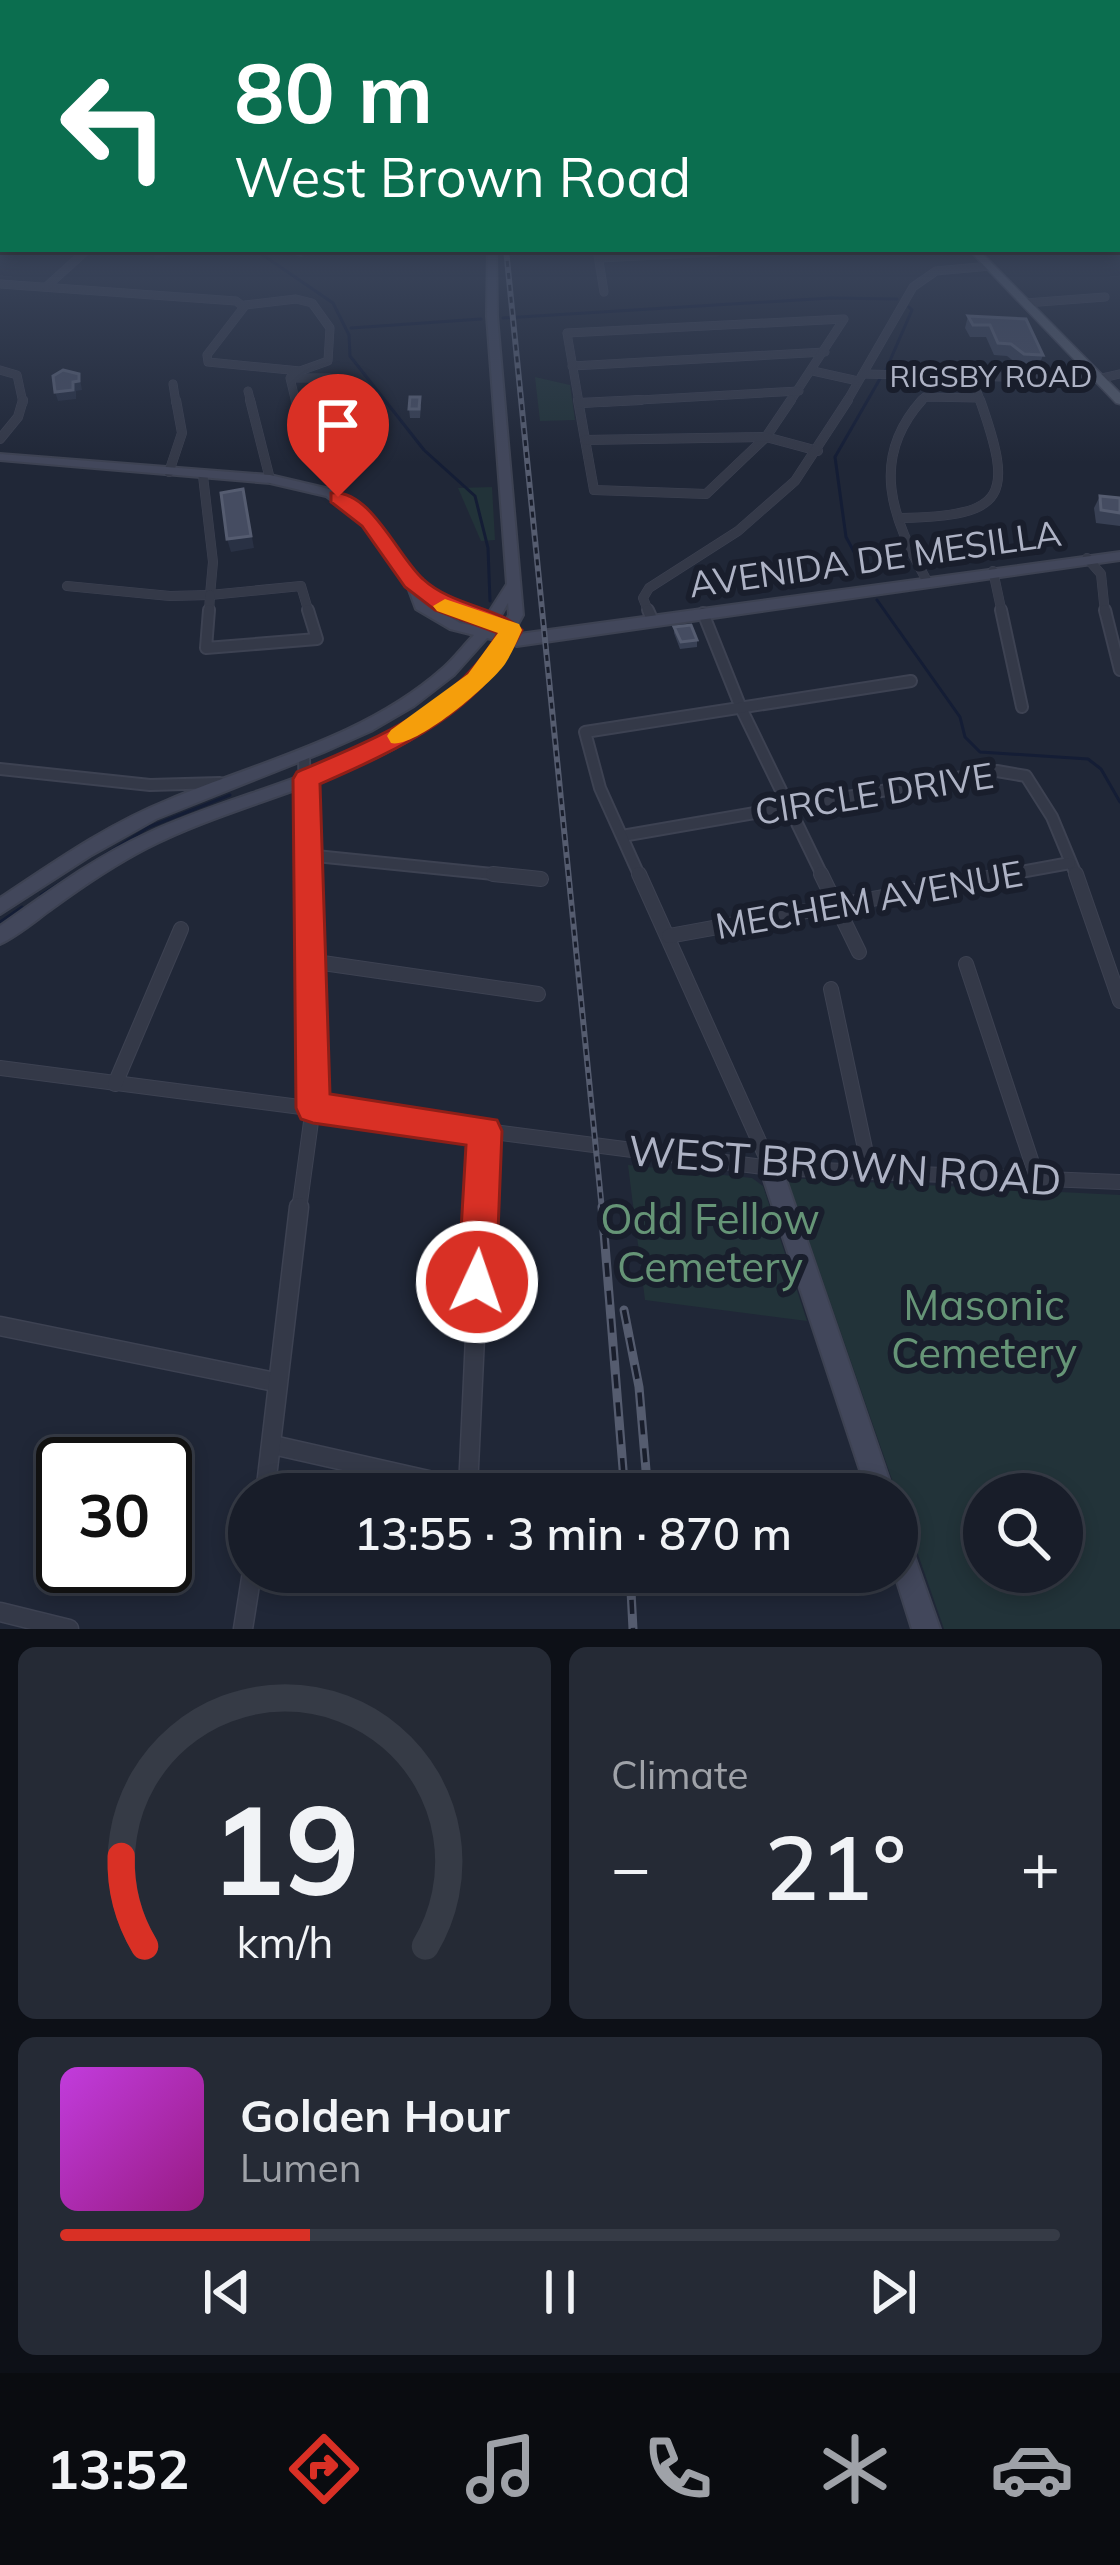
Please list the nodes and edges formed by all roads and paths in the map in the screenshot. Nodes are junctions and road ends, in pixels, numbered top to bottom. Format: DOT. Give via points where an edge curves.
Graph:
graph roads {
  1 [pos="235,311"];
  2 [pos="318,311"];
  3 [pos="492,311"];
  4 [pos="901,311"];
  5 [pos="1041,311"];
  6 [pos="826,352"];
  7 [pos="572,365"];
  8 [pos="0,370"];
  9 [pos="813,371"];
  10 [pos="972,377"];
  11 [pos="860,378"];
  12 [pos="1112,378"];
  13 [pos="173,384"];
  14 [pos="248,391"];
  15 [pos="799,391"];
  16 [pos="979,398"];
  17 [pos="1120,400"];
  18 [pos="579,403"];
  19 [pos="766,437"];
  20 [pos="0,439"];
  21 [pos="585,440"];
  22 [pos="818,451"];
  23 [pos="0,457"];
  24 [pos="354,458"];
  25 [pos="169,472"];
  26 [pos="202,476"];
  27 [pos="270,479"];
  28 [pos="330,494"];
  29 [pos="902,518"];
  30 [pos="1118,557"];
  31 [pos="1087,558"];
  32 [pos="993,571"];
  33 [pos="927,581"];
  34 [pos="68,586"];
  35 [pos="511,586"];
  36 [pos="214,592"];
  37 [pos="703,613"];
  38 [pos="650,620"];
  39 [pos="486,629"];
  40 [pos="1114,632"];
  41 [pos="509,635"];
  42 [pos="1120,670"];
  43 [pos="911,681"];
  44 [pos="403,704"];
  45 [pos="1022,707"];
  46 [pos="741,708"];
  47 [pos="424,722"];
  48 [pos="304,758"];
  49 [pos="0,769"];
  50 [pos="306,779"];
  51 [pos="229,783"];
  52 [pos="150,785"];
  53 [pos="789,805"];
  54 [pos="155,813"];
  55 [pos="622,836"];
  56 [pos="306,854"];
  57 [pos="1070,863"];
  58 [pos="542,879"];
  59 [pos="25,891"];
  60 [pos="835,904"];
  61 [pos="0,908"];
  62 [pos="39,908"];
  63 [pos="182,929"];
  64 [pos="669,935"];
  65 [pos="0,936"];
  66 [pos="860,952"];
  67 [pos="309,962"];
  68 [pos="966,964"];
  69 [pos="831,988"];
  70 [pos="538,994"];
  71 [pos="1120,1000"];
  72 [pos="0,1068"];
  73 [pos="115,1084"];
  74 [pos="313,1108"];
  75 [pos="484,1131"];
  76 [pos="771,1168"];
  77 [pos="870,1172"];
  78 [pos="1036,1178"];
  79 [pos="1120,1182"];
  80 [pos="0,1326"];
  81 [pos="275,1382"];
  82 [pos="272,1445"];
  83 [pos="268,1473"];
  84 [pos="874,1473"];
  85 [pos="249,1593"];
  86 [pos="914,1593"];
  87 [pos="0,1612"];
  88 [pos="69,1629"];
  89 [pos="243,1629"];
  90 [pos="926,1629"];
  1 -- 2 [label="street" via="208,362 300,371 328,361 331,331"];
  3 -- 35 [label="main road"];
  4 -- 11 [label="street"];
  5 -- 12 [label="main road"];
  6 -- 7 [label="street"];
  6 -- 7 [label="street" via="844,319 567,333"];
  6 -- 9 [label="street"];
  7 -- 18 [label="street"];
  8 -- 20 [label="street" via="17,375 23,390 22,415"];
  9 -- 11 [label="street, RIGSBY ROAD"];
  9 -- 15 [label="street"];
  10 -- 11 [label="street, RIGSBY ROAD"];
  10 -- 12 [label="street, RIGSBY ROAD"];
  10 -- 16 [label="street"];
  11 -- 22 [label="street"];
  12 -- 17 [label="main road"];
  13 -- 25 [label="street" via="182,433"];
  14 -- 27 [label="street"];
  15 -- 18 [label="street"];
  15 -- 19 [label="street"];
  16 -- 29 [label="street" via="929,396 918,404 888,469"];
  16 -- 29 [label="street" via="1000,458 992,502 982,512"];
  18 -- 21 [label="street"];
  19 -- 21 [label="street"];
  19 -- 21 [label="street" via="706,494 594,490"];
  19 -- 22 [label="street"];
  22 -- 38 [label="street" via="763,512 645,592"];
  23 -- 25 [label="main road"];
  24 -- 24 [label="street" via="309,451 290,378 331,381 361,433"];
  24 -- 28 [label="street"];
  25 -- 26 [label="main road"];
  26 -- 27 [label="main road"];
  26 -- 36 [label="street"];
  27 -- 28 [label="main road"];
  28 -- 39 [label="main road, AVENIDA DE MESILLA" via="369,522 421,606"];
  29 -- 33 [label="street"];
  30 -- 31 [label="main road, AVENIDA DE MESILLA"];
  31 -- 32 [label="main road, AVENIDA DE MESILLA"];
  31 -- 40 [label="street" via="1101,574"];
  32 -- 33 [label="main road, AVENIDA DE MESILLA"];
  32 -- 45 [label="street"];
  33 -- 37 [label="main road, AVENIDA DE MESILLA"];
  34 -- 36 [label="street"];
  35 -- 39 [label="main road"];
  35 -- 41 [label="main road" via="516,615"];
  36 -- 36 [label="street" via="302,586 317,639 206,648"];
  37 -- 38 [label="main road, AVENIDA DE MESILLA"];
  37 -- 46 [label="street"];
  38 -- 41 [label="main road, AVENIDA DE MESILLA" via="545,639"];
  39 -- 41 [label="main road, AVENIDA DE MESILLA"];
  39 -- 44 [label="main road" via="452,668"];
  40 -- 42 [label="street"];
  41 -- 47 [label="main road" via="477,680"];
  43 -- 46 [label="street"];
  44 -- 47 [label="street"];
  44 -- 48 [label="main road"];
  46 -- 53 [label="street"];
  46 -- 55 [label="street" via="584,732"];
  47 -- 50 [label="main road"];
  48 -- 50 [label="street"];
  48 -- 51 [label="main road"];
  49 -- 52 [label="street"];
  50 -- 56 [label="street"];
  50 -- 62 [label="main road" via="150,838"];
  51 -- 52 [label="street"];
  51 -- 54 [label="main road"];
  52 -- 54 [label="street" via="163,792"];
  53 -- 55 [label="street, CIRCLE DRIVE"];
  53 -- 57 [label="street, CIRCLE DRIVE" via="1016,773 1033,782"];
  53 -- 60 [label="street"];
  54 -- 59 [label="main road"];
  55 -- 64 [label="street"];
  56 -- 58 [label="street"];
  56 -- 67 [label="street"];
  57 -- 60 [label="street, MECHEM AVENUE"];
  57 -- 71 [label="street, CIRCLE DRIVE"];
  59 -- 61 [label="main road"];
  59 -- 62 [label="street"];
  60 -- 64 [label="street, MECHEM AVENUE"];
  60 -- 66 [label="street"];
  62 -- 65 [label="main road"];
  63 -- 73 [label="street"];
  64 -- 76 [label="street"];
  67 -- 70 [label="street"];
  67 -- 74 [label="street"];
  68 -- 78 [label="street"];
  69 -- 77 [label="street"];
  72 -- 73 [label="street, WEST BROWN ROAD"];
  73 -- 74 [label="street, WEST BROWN ROAD"];
  74 -- 75 [label="street, WEST BROWN ROAD"];
  74 -- 81 [label="street"];
  75 -- 76 [label="street, WEST BROWN ROAD"];
  75 -- 82 [label="street" via="468,1489"];
  76 -- 77 [label="street, WEST BROWN ROAD"];
  76 -- 84 [label="main road"];
  77 -- 78 [label="street, WEST BROWN ROAD"];
  78 -- 79 [label="street, WEST BROWN ROAD"];
  80 -- 81 [label="street"];
  81 -- 82 [label="street"];
  82 -- 83 [label="street"];
  85 -- 89 [label="street"];
  86 -- 90 [label="main road"];
  87 -- 88 [label="street"];
}
